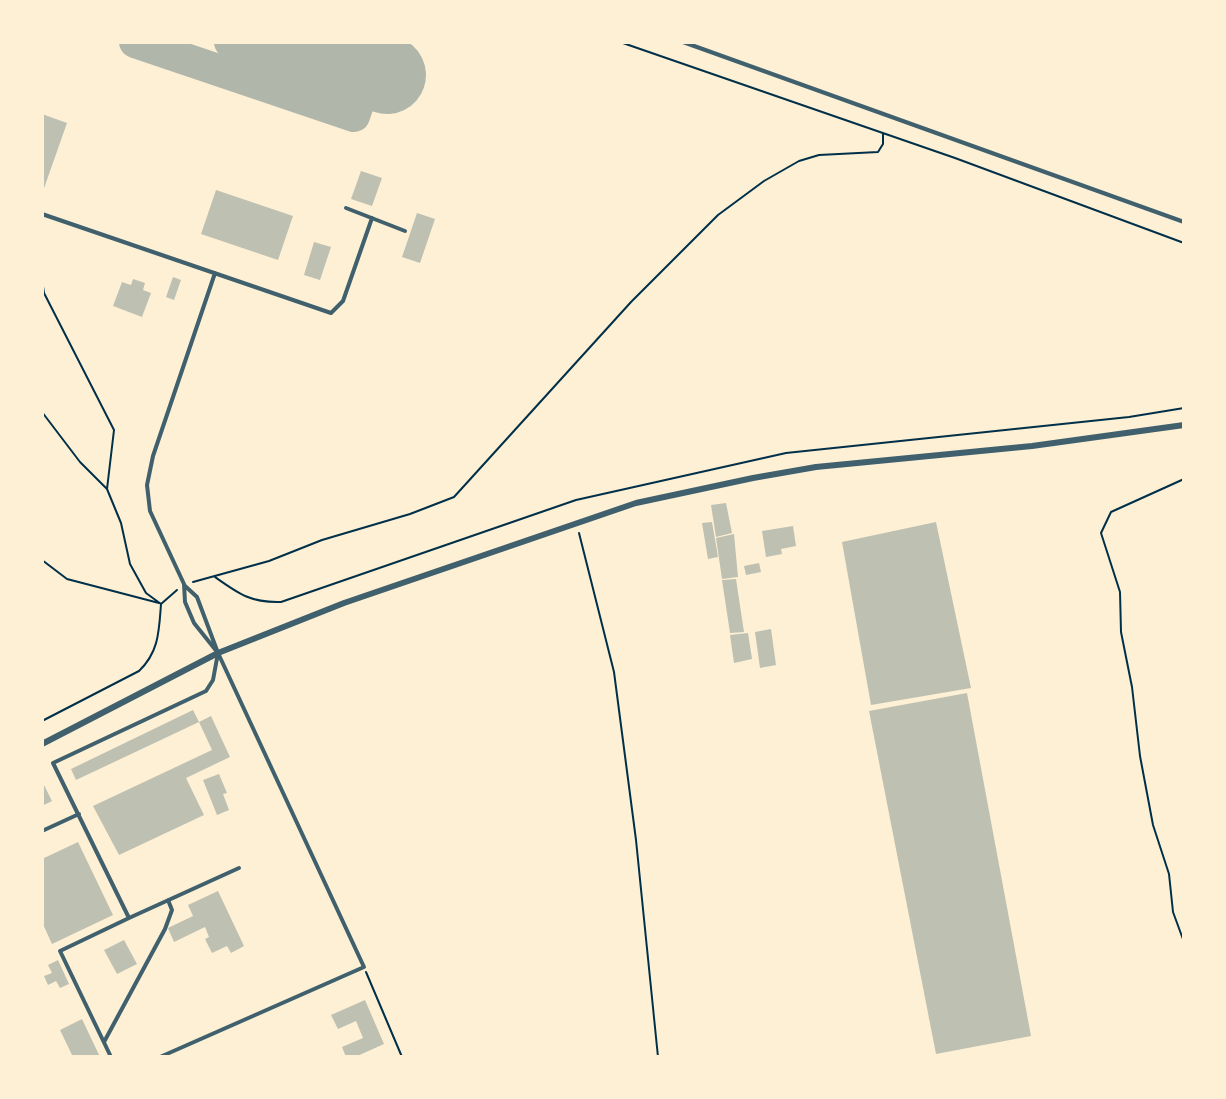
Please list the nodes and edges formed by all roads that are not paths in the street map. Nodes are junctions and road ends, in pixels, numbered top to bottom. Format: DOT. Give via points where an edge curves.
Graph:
graph roads {
  1 [pos="683,42"];
  2 [pos="346,208"];
  3 [pos="42,214"];
  4 [pos="372,218"];
  5 [pos="1184,222"];
  6 [pos="405,231"];
  7 [pos="215,273"];
  8 [pos="1184,425"];
  9 [pos="184,585"];
  10 [pos="218,653"];
  11 [pos="42,744"];
  12 [pos="79,814"];
  13 [pos="42,831"];
  14 [pos="239,868"];
  15 [pos="168,900"];
  16 [pos="129,918"];
  17 [pos="104,1043"];
  18 [pos="111,1057"];
  19 [pos="160,1057"];
  1 -- 5 [label="lane"];
  2 -- 4 [label="lane"];
  3 -- 7 [label="lane"];
  4 -- 6 [label="lane"];
  4 -- 7 [label="lane" via="343,301 331,313"];
  7 -- 9 [label="lane" via="153,456 147,485 150,511"];
  8 -- 10 [label="street" via="1032,446 806,469 636,503 344,603"];
  9 -- 10 [label="lane" via="196,597"];
  9 -- 10 [label="lane" via="185,602 194,623"];
  10 -- 11 [label="street"];
  10 -- 12 [label="lane" via="213,680 206,691 53,763"];
  10 -- 19 [label="lane" via="364,967"];
  12 -- 13 [label="lane"];
  12 -- 16 [label="lane"];
  14 -- 15 [label="lane"];
  15 -- 16 [label="lane"];
  15 -- 17 [label="lane" via="172,910 165,929"];
  16 -- 17 [label="lane" via="60,951"];
  17 -- 18 [label="lane"];
}
